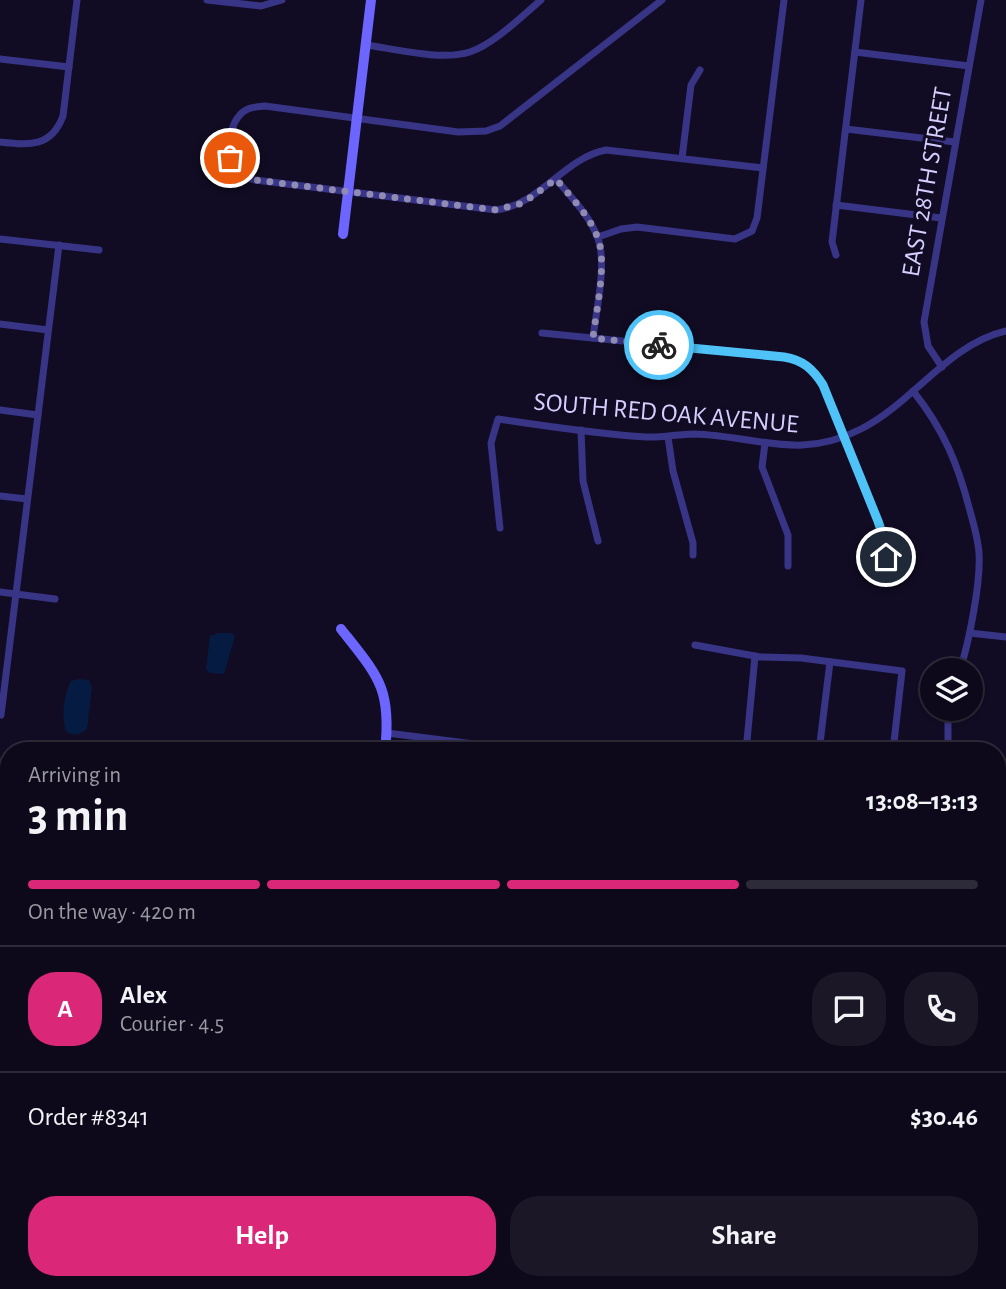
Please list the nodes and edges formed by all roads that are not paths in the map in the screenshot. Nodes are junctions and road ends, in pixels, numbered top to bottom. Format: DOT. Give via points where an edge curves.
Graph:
graph roads {
  1 [pos="77,0"];
  2 [pos="207,0"];
  3 [pos="282,0"];
  4 [pos="371,0"];
  5 [pos="541,0"];
  6 [pos="662,0"];
  7 [pos="784,0"];
  8 [pos="861,0"];
  9 [pos="981,0"];
  10 [pos="240,2"];
  11 [pos="366,46"];
  12 [pos="855,52"];
  13 [pos="0,59"];
  14 [pos="969,66"];
  15 [pos="69,67"];
  16 [pos="700,70"];
  17 [pos="357,120"];
  18 [pos="846,129"];
  19 [pos="0,142"];
  20 [pos="955,142"];
  21 [pos="682,158"];
  22 [pos="763,168"];
  23 [pos="556,179"];
  24 [pos="348,192"];
  25 [pos="836,205"];
  26 [pos="941,218"];
  27 [pos="343,234"];
  28 [pos="598,237"];
  29 [pos="0,239"];
  30 [pos="59,245"];
  31 [pos="99,250"];
  32 [pos="836,255"];
  33 [pos="0,324"];
  34 [pos="48,330"];
  35 [pos="1006,331"];
  36 [pos="542,333"];
  37 [pos="593,338"];
  38 [pos="942,367"];
  39 [pos="913,391"];
  40 [pos="0,410"];
  41 [pos="38,415"];
  42 [pos="581,430"];
  43 [pos="668,437"];
  44 [pos="843,438"];
  45 [pos="765,443"];
  46 [pos="0,496"];
  47 [pos="27,499"];
  48 [pos="500,528"];
  49 [pos="598,541"];
  50 [pos="693,555"];
  51 [pos="788,566"];
  52 [pos="884,576"];
  53 [pos="0,592"];
  54 [pos="16,594"];
  55 [pos="55,599"];
  56 [pos="341,629"];
  57 [pos="970,633"];
  58 [pos="1006,638"];
  59 [pos="695,645"];
  60 [pos="755,656"];
  61 [pos="963,658"];
  62 [pos="830,662"];
  63 [pos="1,715"];
  64 [pos="948,721"];
  65 [pos="387,733"];
  66 [pos="386,742"];
  67 [pos="458,742"];
  68 [pos="747,742"];
  69 [pos="819,742"];
  70 [pos="894,742"];
  71 [pos="948,742"];
  1 -- 15 [label="street"];
  2 -- 10 [label="street"];
  3 -- 10 [label="street" via="261,6"];
  4 -- 11 [label="street"];
  5 -- 11 [label="street" via="470,52 442,55"];
  6 -- 17 [label="street" via="500,125 486,131"];
  7 -- 22 [label="street"];
  8 -- 12 [label="street"];
  9 -- 14 [label="street, EAST 28TH STREET"];
  11 -- 17 [label="street"];
  12 -- 14 [label="street"];
  12 -- 18 [label="street"];
  13 -- 15 [label="street"];
  14 -- 20 [label="street, EAST 28TH STREET"];
  15 -- 19 [label="street" via="62,116 49,137 31,145"];
  16 -- 21 [label="street" via="691,85"];
  17 -- 24 [label="street"];
  17 -- 24 [label="street" via="265,106 252,107 237,117 233,128 230,158 240,177"];
  18 -- 20 [label="street"];
  18 -- 25 [label="street"];
  20 -- 26 [label="street, EAST 28TH STREET"];
  21 -- 22 [label="street"];
  21 -- 23 [label="street" via="606,150 585,157"];
  22 -- 28 [label="street" via="757,218 752,231 742,237 637,227"];
  23 -- 24 [label="street" via="523,203 496,210"];
  23 -- 28 [label="street"];
  24 -- 27 [label="street"];
  25 -- 26 [label="street"];
  25 -- 32 [label="street" via="832,242"];
  26 -- 38 [label="street, EAST 28TH STREET" via="923,322 928,345"];
  28 -- 37 [label="street" via="602,254"];
  29 -- 30 [label="street"];
  30 -- 31 [label="street"];
  30 -- 34 [label="street"];
  33 -- 34 [label="street"];
  34 -- 41 [label="street"];
  35 -- 38 [label="street, SOUTH RED OAK AVENUE" via="976,342"];
  36 -- 37 [label="street"];
  37 -- 44 [label="street" via="799,360 823,385"];
  38 -- 39 [label="street, SOUTH RED OAK AVENUE"];
  39 -- 44 [label="street, SOUTH RED OAK AVENUE" via="878,419"];
  39 -- 57 [label="street" via="934,417 956,461 975,532 979,566"];
  40 -- 41 [label="street"];
  41 -- 47 [label="street"];
  42 -- 43 [label="street, SOUTH RED OAK AVENUE"];
  42 -- 48 [label="street, SOUTH RED OAK AVENUE" via="498,419 491,443"];
  42 -- 49 [label="street" via="583,481"];
  43 -- 45 [label="street, SOUTH RED OAK AVENUE" via="694,435"];
  43 -- 50 [label="street"];
  44 -- 45 [label="street, SOUTH RED OAK AVENUE" via="806,447"];
  44 -- 52 [label="street" via="881,530"];
  45 -- 51 [label="street" via="762,467 788,536"];
  46 -- 47 [label="street"];
  47 -- 54 [label="street"];
  53 -- 54 [label="street"];
  54 -- 55 [label="street"];
  54 -- 63 [label="street"];
  56 -- 65 [label="street" via="380,680"];
  57 -- 58 [label="street"];
  57 -- 61 [label="street"];
  59 -- 60 [label="street"];
  60 -- 62 [label="street"];
  60 -- 68 [label="street"];
  62 -- 69 [label="street"];
  62 -- 70 [label="street" via="902,671"];
  64 -- 71 [label="street"];
  65 -- 66 [label="street"];
  65 -- 67 [label="street"];
}
